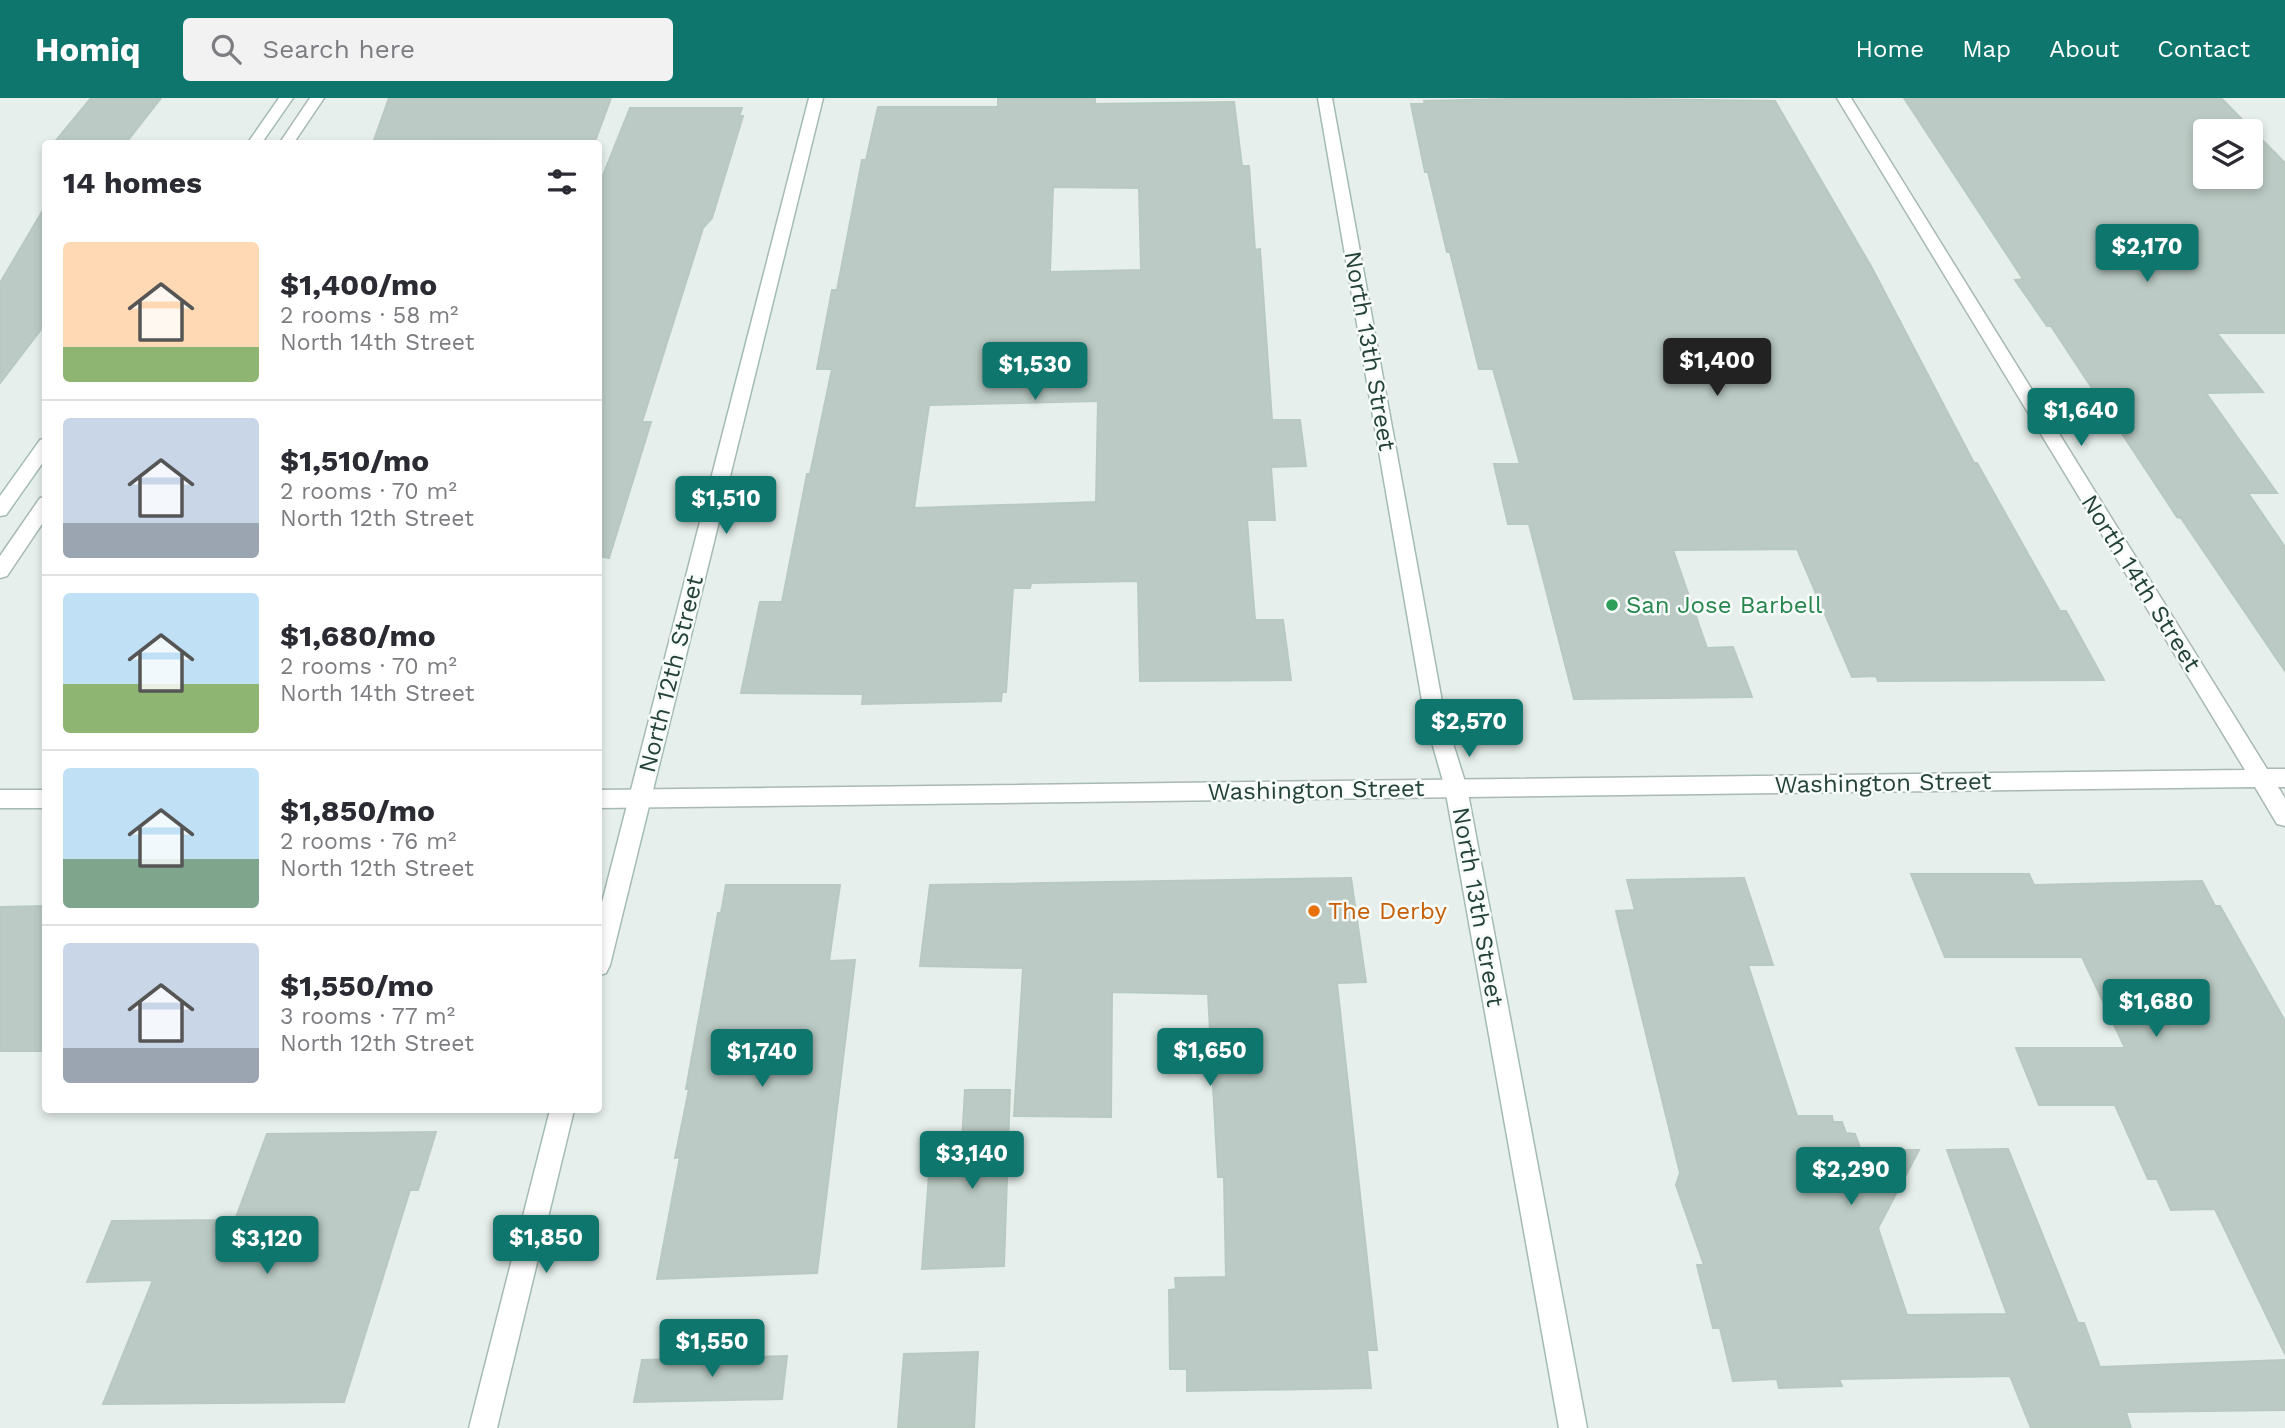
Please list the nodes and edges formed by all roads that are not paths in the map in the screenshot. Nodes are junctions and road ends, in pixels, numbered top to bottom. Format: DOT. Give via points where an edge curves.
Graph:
graph roads {
  1 [pos="286,98"];
  2 [pos="317,98"];
  3 [pos="816,98"];
  4 [pos="1325,98"];
  5 [pos="1844,98"];
  6 [pos="257,140"];
  7 [pos="289,140"];
  8 [pos="42,450"];
  9 [pos="42,509"];
  10 [pos="0,510"];
  11 [pos="0,571"];
  12 [pos="2261,778"];
  13 [pos="2285,778"];
  14 [pos="1456,789"];
  15 [pos="0,799"];
  16 [pos="42,799"];
  17 [pos="602,799"];
  18 [pos="640,799"];
  19 [pos="2285,817"];
  20 [pos="602,949"];
  21 [pos="561,1113"];
  22 [pos="483,1428"];
  23 [pos="1573,1428"];
  1 -- 6 [label="street"];
  2 -- 7 [label="street"];
  3 -- 18 [label="street, North 12th Street"];
  4 -- 14 [label="street, North 13th Street" via="1434,718"];
  5 -- 12 [label="street, North 14th Street"];
  8 -- 10 [label="street"];
  9 -- 11 [label="street"];
  12 -- 13 [label="street, Washington Street"];
  12 -- 14 [label="street, Washington Street"];
  12 -- 19 [label="street, North 14th Street"];
  14 -- 18 [label="street, Washington Street"];
  14 -- 23 [label="street, North 13th Street"];
  15 -- 16 [label="street"];
  17 -- 18 [label="street, Washington Street"];
  18 -- 20 [label="street, North 12th Street"];
  21 -- 22 [label="street"];
}
